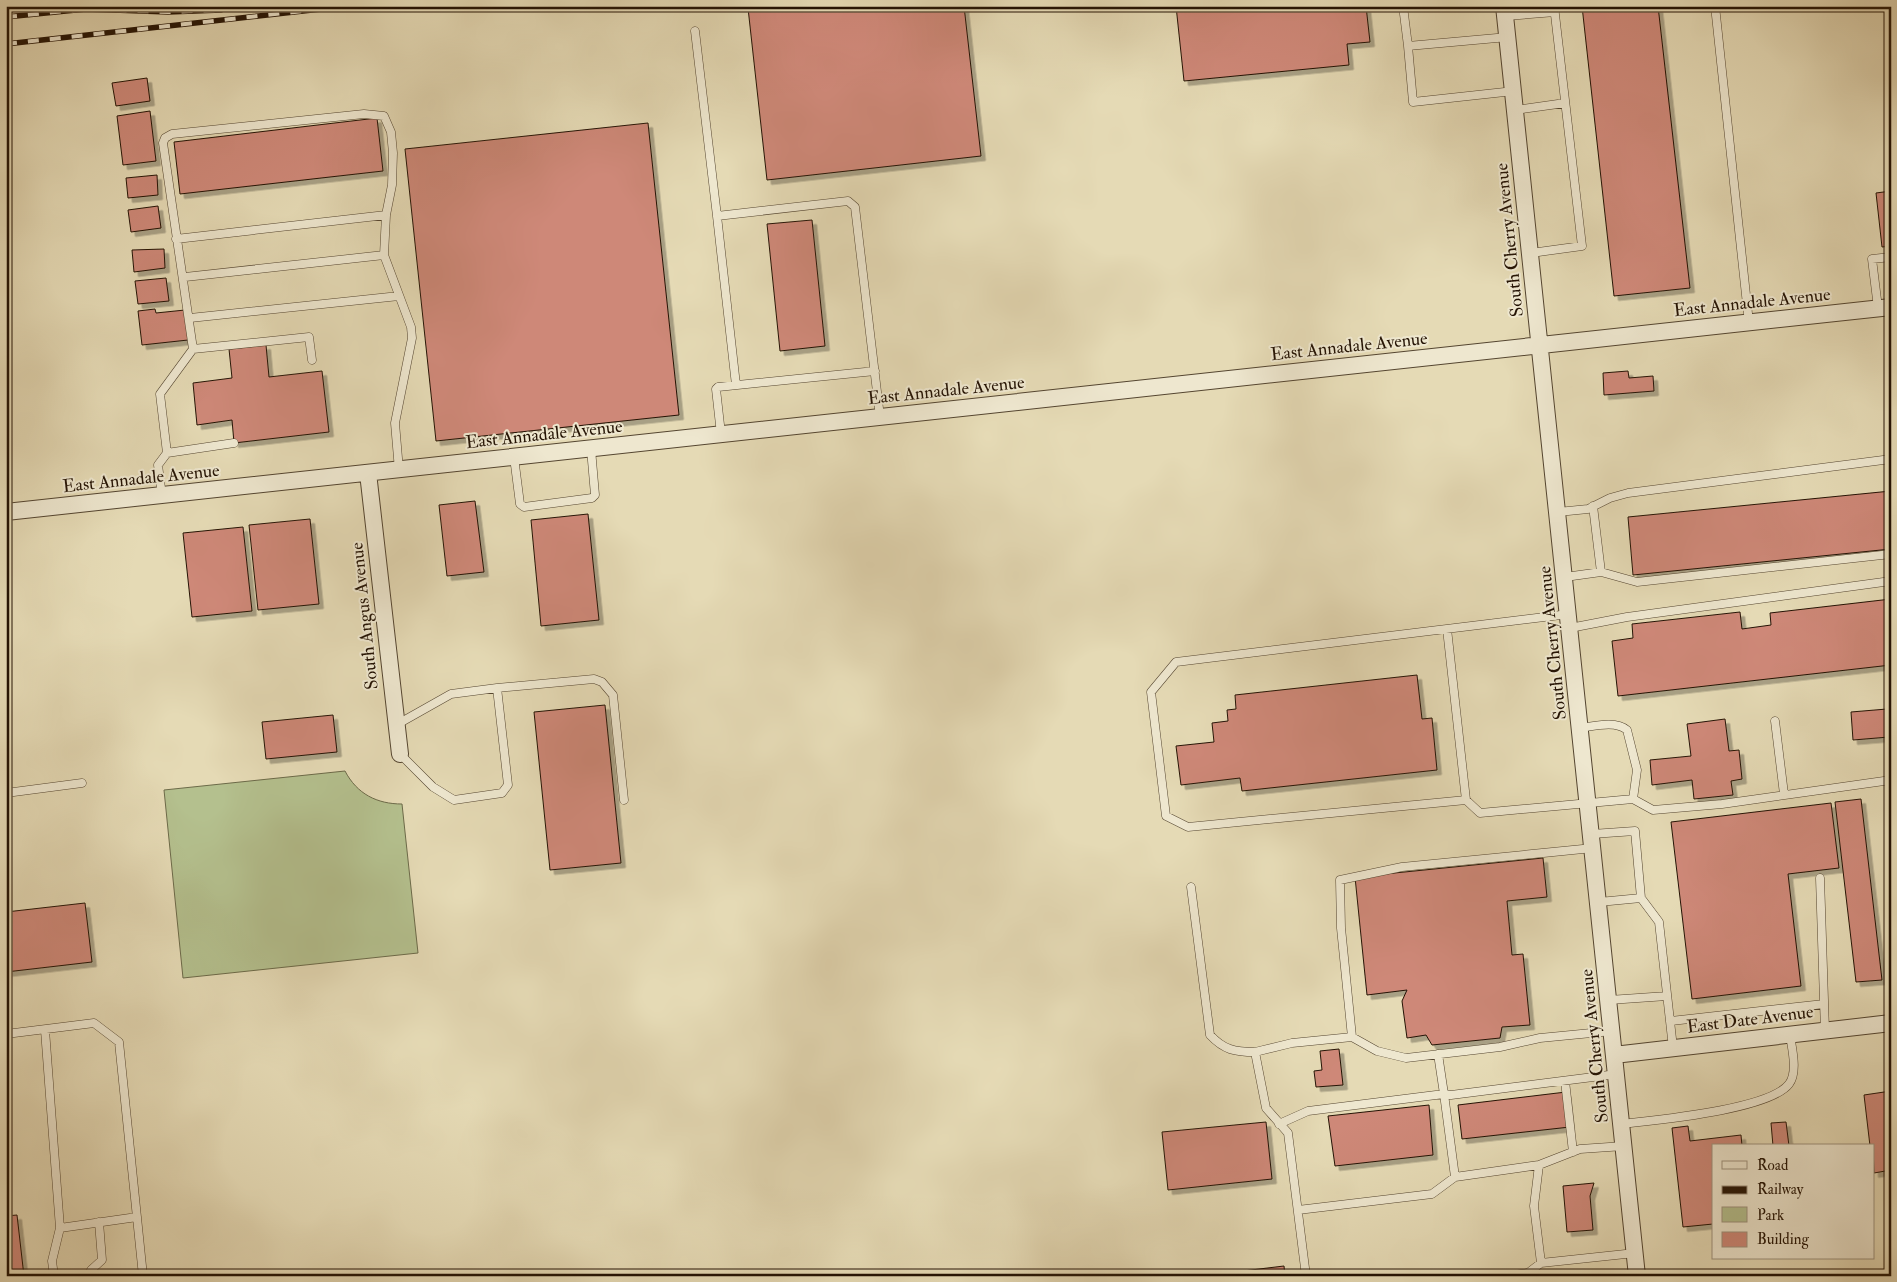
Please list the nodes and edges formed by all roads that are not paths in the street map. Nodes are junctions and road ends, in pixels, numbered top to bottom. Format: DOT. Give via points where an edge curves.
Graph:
graph roads {
  1 [pos="1403,6"];
  2 [pos="1715,6"];
  3 [pos="1554,9"];
  4 [pos="1505,11"];
  5 [pos="695,31"];
  6 [pos="1508,37"];
  7 [pos="1408,46"];
  8 [pos="1514,91"];
  9 [pos="1565,103"];
  10 [pos="1515,110"];
  11 [pos="386,215"];
  12 [pos="717,216"];
  13 [pos="176,239"];
  14 [pos="1531,253"];
  15 [pos="384,255"];
  16 [pos="1891,256"];
  17 [pos="185,277"];
  18 [pos="399,296"];
  19 [pos="1884,308"];
  20 [pos="190,318"];
  21 [pos="1749,322"];
  22 [pos="1541,345"];
  23 [pos="193,349"];
  24 [pos="312,360"];
  25 [pos="875,371"];
  26 [pos="736,385"];
  27 [pos="880,417"];
  28 [pos="721,434"];
  29 [pos="234,443"];
  30 [pos="591,449"];
  31 [pos="166,453"];
  32 [pos="514,457"];
  33 [pos="1891,459"];
  34 [pos="399,470"];
  35 [pos="368,473"];
  36 [pos="162,496"];
  37 [pos="1593,506"];
  38 [pos="6,512"];
  39 [pos="1558,512"];
  40 [pos="1891,554"];
  41 [pos="1601,572"];
  42 [pos="1565,577"];
  43 [pos="1891,581"];
  44 [pos="1570,621"];
  45 [pos="1447,629"];
  46 [pos="497,688"];
  47 [pos="1775,721"];
  48 [pos="396,724"];
  49 [pos="1580,728"];
  50 [pos="400,754"];
  51 [pos="1891,780"];
  52 [pos="82,783"];
  53 [pos="6,792"];
  54 [pos="1784,794"];
  55 [pos="1633,799"];
  56 [pos="624,800"];
  57 [pos="1466,800"];
  58 [pos="1588,803"];
  59 [pos="1592,841"];
  60 [pos="1820,878"];
  61 [pos="1191,887"];
  62 [pos="1641,898"];
  63 [pos="1599,902"];
  64 [pos="1668,996"];
  65 [pos="1609,1000"];
  66 [pos="1824,1004"];
  67 [pos="1671,1021"];
  68 [pos="1891,1023"];
  69 [pos="44,1030"];
  70 [pos="1612,1031"];
  71 [pos="1826,1031"];
  72 [pos="6,1034"];
  73 [pos="1790,1035"];
  74 [pos="1352,1037"];
  75 [pos="1673,1048"];
  76 [pos="1255,1052"];
  77 [pos="1438,1054"];
  78 [pos="1614,1055"];
  79 [pos="1616,1074"];
  80 [pos="1565,1081"];
  81 [pos="1444,1094"];
  82 [pos="1279,1124"];
  83 [pos="1622,1124"];
  84 [pos="1624,1146"];
  85 [pos="1573,1152"];
  86 [pos="1539,1165"];
  87 [pos="1455,1177"];
  88 [pos="1298,1210"];
  89 [pos="137,1217"];
  90 [pos="99,1222"];
  91 [pos="60,1228"];
  92 [pos="1635,1253"];
  93 [pos="1541,1263"];
  94 [pos="54,1276"];
  95 [pos="91,1276"];
  96 [pos="143,1276"];
  97 [pos="1306,1276"];
  98 [pos="1508,1276"];
  99 [pos="1638,1276"];
  1 -- 7 [label="lane"];
  2 -- 21 [label="lane"];
  3 -- 4 [label="lane"];
  3 -- 9 [label="lane"];
  4 -- 6 [label="street, South Cherry Avenue"];
  5 -- 12 [label="lane"];
  6 -- 7 [label="lane"];
  6 -- 8 [label="street, South Cherry Avenue"];
  7 -- 8 [label="lane" via="1413,102"];
  8 -- 10 [label="street, South Cherry Avenue"];
  9 -- 10 [label="lane"];
  9 -- 14 [label="lane" via="1582,246"];
  10 -- 14 [label="street, South Cherry Avenue"];
  11 -- 13 [label="lane"];
  11 -- 13 [label="lane" via="392,185 393,153 392,132 384,116 364,114 172,134 164,138 163,143"];
  11 -- 15 [label="lane"];
  12 -- 25 [label="lane" via="853,203"];
  12 -- 26 [label="lane"];
  13 -- 17 [label="lane"];
  14 -- 22 [label="street, South Cherry Avenue"];
  15 -- 17 [label="lane"];
  15 -- 18 [label="lane"];
  16 -- 19 [label="lane" via="1872,259"];
  17 -- 20 [label="lane"];
  18 -- 20 [label="lane"];
  18 -- 34 [label="lane" via="412,338 395,423"];
  19 -- 21 [label="street, East Annadale Avenue"];
  20 -- 23 [label="lane"];
  21 -- 22 [label="street, East Annadale Avenue"];
  22 -- 27 [label="street, East Annadale Avenue"];
  22 -- 39 [label="street, South Cherry Avenue"];
  23 -- 24 [label="lane" via="309,337"];
  23 -- 31 [label="lane" via="160,394"];
  25 -- 26 [label="lane"];
  25 -- 27 [label="lane"];
  26 -- 28 [label="lane" via="716,389"];
  27 -- 28 [label="street, East Annadale Avenue"];
  28 -- 30 [label="street, East Annadale Avenue"];
  29 -- 31 [label="lane"];
  30 -- 32 [label="street, East Annadale Avenue"];
  30 -- 32 [label="lane" via="595,495 592,498 524,506 520,504"];
  31 -- 36 [label="lane" via="158,465"];
  32 -- 34 [label="street, East Annadale Avenue"];
  33 -- 37 [label="lane" via="1628,493"];
  34 -- 35 [label="street, East Annadale Avenue"];
  35 -- 36 [label="street, East Annadale Avenue"];
  35 -- 48 [label="street, South Angus Avenue"];
  36 -- 38 [label="street, East Annadale Avenue"];
  37 -- 39 [label="lane"];
  37 -- 41 [label="lane"];
  39 -- 42 [label="street, South Cherry Avenue"];
  40 -- 41 [label="lane" via="1637,582"];
  41 -- 42 [label="lane"];
  42 -- 44 [label="street, South Cherry Avenue"];
  43 -- 44 [label="lane" via="1627,617"];
  44 -- 45 [label="lane"];
  44 -- 49 [label="street, South Cherry Avenue"];
  45 -- 57 [label="lane"];
  45 -- 57 [label="lane" via="1176,662 1151,692 1166,816 1188,827"];
  46 -- 48 [label="lane" via="451,694"];
  46 -- 50 [label="lane" via="508,785 502,793 454,800 433,787"];
  46 -- 56 [label="lane" via="594,679 602,682 613,695"];
  47 -- 54 [label="lane"];
  48 -- 50 [label="street, South Angus Avenue"];
  49 -- 55 [label="lane" via="1622,726 1627,730 1637,770"];
  49 -- 58 [label="street, South Cherry Avenue"];
  51 -- 54 [label="lane"];
  52 -- 53 [label="lane"];
  54 -- 55 [label="lane" via="1653,810"];
  55 -- 58 [label="lane"];
  57 -- 58 [label="lane" via="1480,814"];
  58 -- 59 [label="street, South Cherry Avenue"];
  59 -- 62 [label="lane" via="1635,831"];
  59 -- 63 [label="street, South Cherry Avenue"];
  59 -- 74 [label="lane" via="1402,867 1340,880 1341,928"];
  60 -- 66 [label="lane"];
  61 -- 76 [label="lane" via="1210,1035 1220,1046 1235,1052"];
  62 -- 63 [label="lane"];
  62 -- 64 [label="lane" via="1659,922"];
  63 -- 65 [label="street, South Cherry Avenue"];
  64 -- 65 [label="lane"];
  64 -- 67 [label="lane"];
  65 -- 70 [label="street, South Cherry Avenue"];
  66 -- 67 [label="lane"];
  66 -- 71 [label="lane"];
  67 -- 75 [label="lane"];
  68 -- 71 [label="street, East Date Avenue"];
  69 -- 72 [label="lane"];
  69 -- 89 [label="lane" via="94,1023 119,1042"];
  69 -- 91 [label="lane"];
  70 -- 77 [label="lane"];
  70 -- 78 [label="street, South Cherry Avenue"];
  71 -- 73 [label="street, East Date Avenue"];
  73 -- 75 [label="street, East Date Avenue"];
  73 -- 83 [label="lane" via="1793,1074 1789,1085 1775,1094 1714,1112"];
  74 -- 76 [label="lane" via="1292,1043"];
  74 -- 77 [label="lane" via="1377,1051 1406,1058"];
  75 -- 78 [label="street, East Date Avenue"];
  76 -- 82 [label="lane" via="1266,1108"];
  77 -- 81 [label="lane"];
  78 -- 79 [label="street, South Cherry Avenue"];
  79 -- 80 [label="lane"];
  79 -- 83 [label="street, South Cherry Avenue"];
  80 -- 81 [label="lane"];
  80 -- 85 [label="lane"];
  81 -- 82 [label="lane" via="1308,1111"];
  81 -- 87 [label="lane"];
  82 -- 88 [label="lane" via="1288,1133"];
  83 -- 84 [label="street, South Cherry Avenue"];
  84 -- 85 [label="lane"];
  84 -- 92 [label="street, South Cherry Avenue"];
  85 -- 86 [label="lane"];
  86 -- 87 [label="lane"];
  86 -- 93 [label="lane" via="1534,1206"];
  87 -- 88 [label="lane" via="1432,1194"];
  88 -- 97 [label="lane"];
  89 -- 90 [label="lane"];
  89 -- 96 [label="lane"];
  90 -- 91 [label="lane"];
  90 -- 95 [label="lane" via="102,1260 91,1270"];
  91 -- 94 [label="lane" via="52,1260"];
  92 -- 93 [label="lane"];
  92 -- 99 [label="street, South Cherry Avenue"];
  93 -- 98 [label="lane" via="1528,1274"];
}
